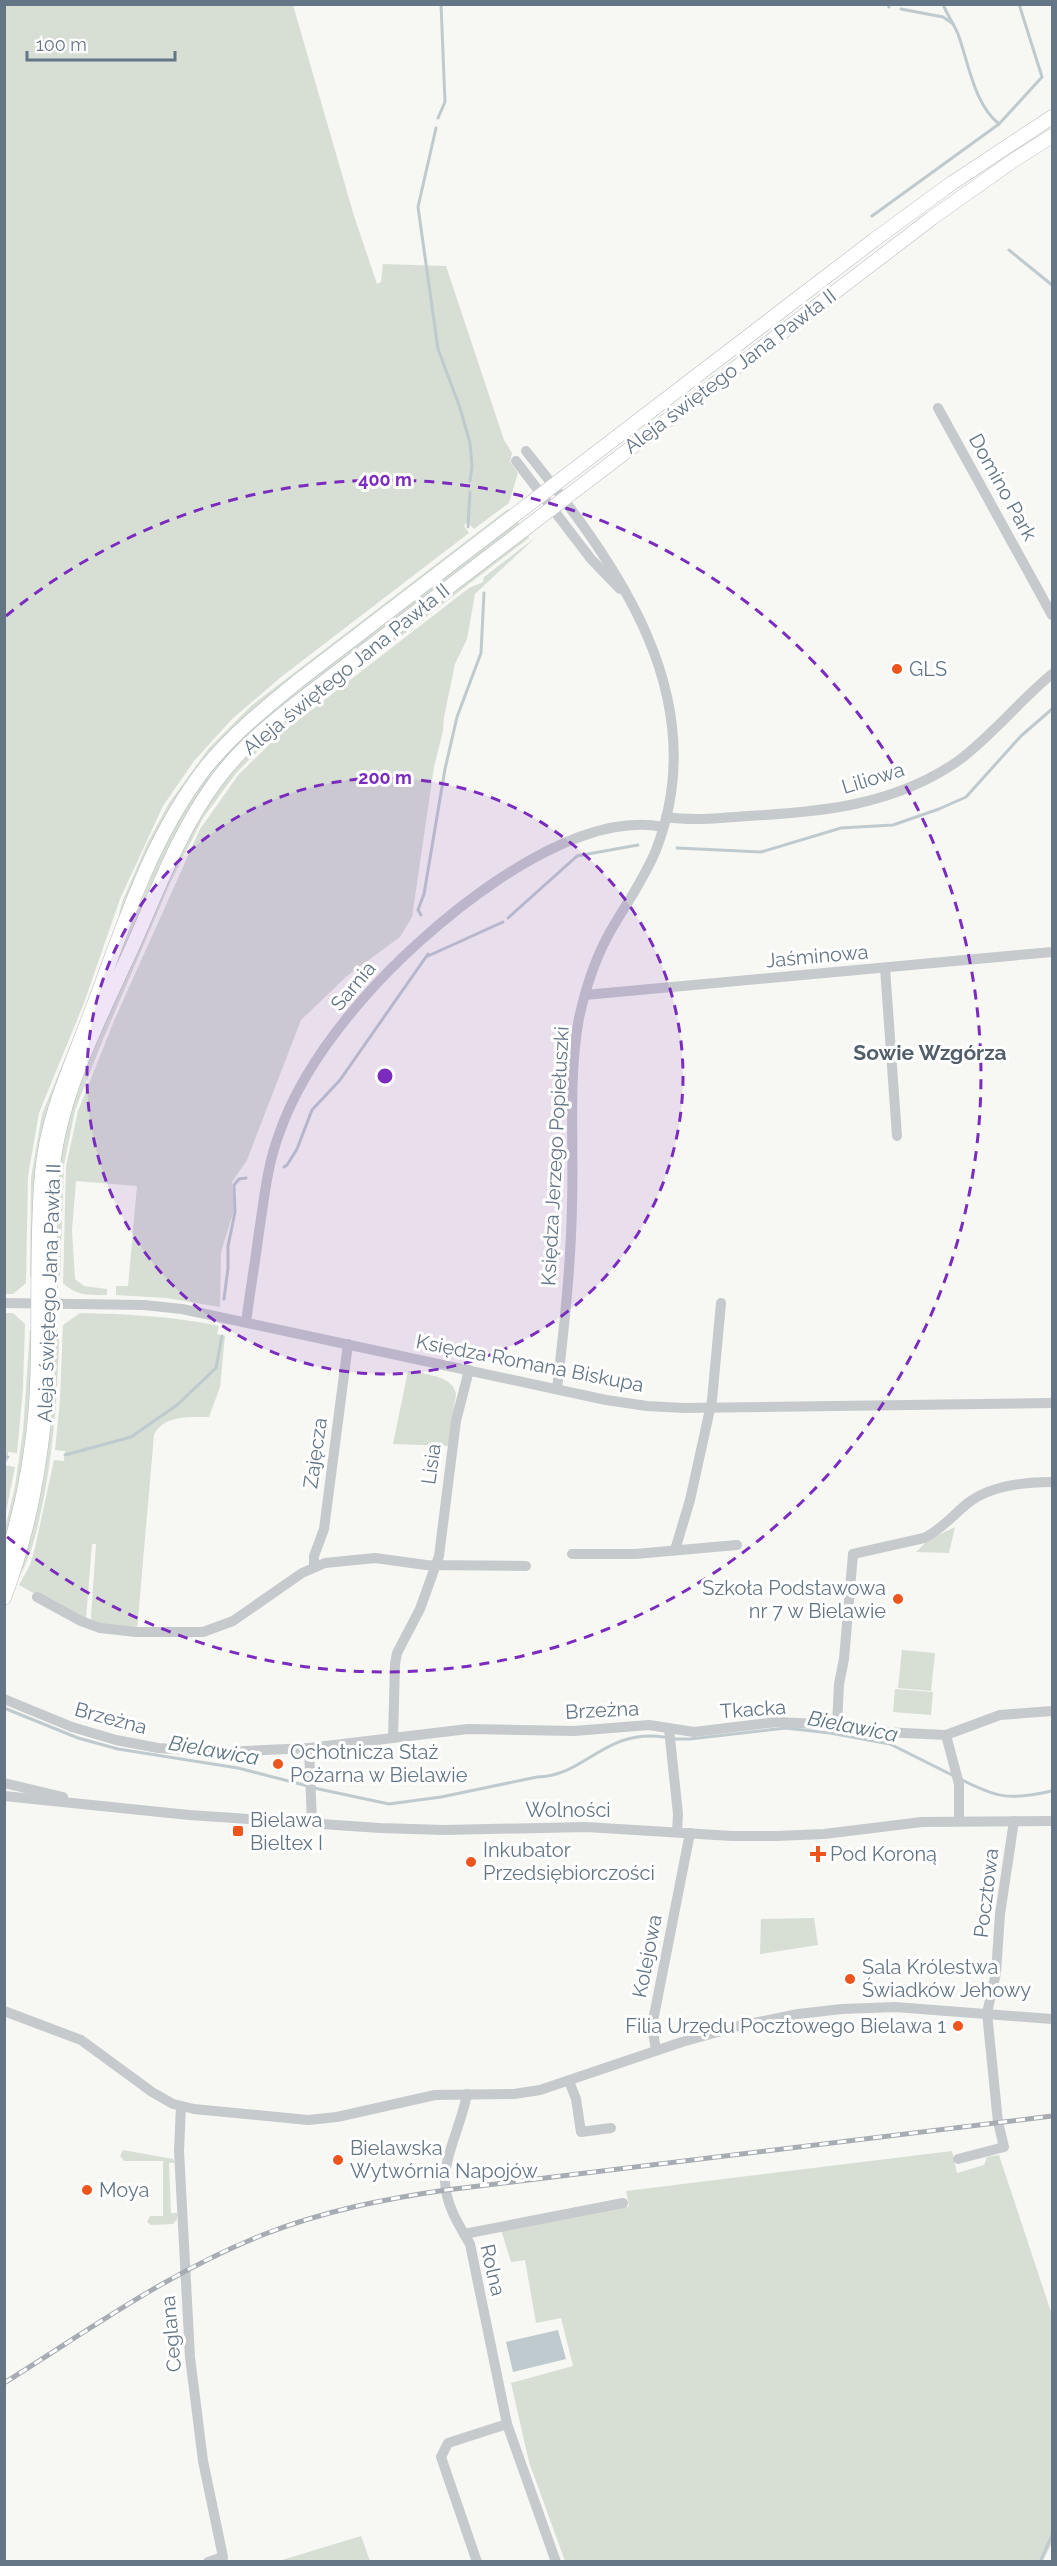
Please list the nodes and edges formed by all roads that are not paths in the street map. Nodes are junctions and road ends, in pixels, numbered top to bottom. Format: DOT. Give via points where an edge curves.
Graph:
graph roads {
  1 [pos="1053,117"];
  2 [pos="1053,136"];
  3 [pos="938,408"];
  4 [pos="526,451"];
  5 [pos="516,461"];
  6 [pos="547,490"];
  7 [pos="557,504"];
  8 [pos="1053,615"];
  9 [pos="1053,674"];
  10 [pos="664,822"];
  11 [pos="1053,952"];
  12 [pos="885,968"];
  13 [pos="585,995"];
  14 [pos="897,1136"];
  15 [pos="4,1303"];
  16 [pos="721,1303"];
  17 [pos="44,1304"];
  18 [pos="246,1322"];
  19 [pos="348,1344"];
  20 [pos="469,1370"];
  21 [pos="557,1389"];
  22 [pos="1053,1403"];
  23 [pos="711,1407"];
  24 [pos="1053,1482"];
  25 [pos="736,1545"];
  26 [pos="675,1550"];
  27 [pos="572,1554"];
  28 [pos="436,1564"];
  29 [pos="4,1566"];
  30 [pos="314,1566"];
  31 [pos="526,1566"];
  32 [pos="37,1597"];
  33 [pos="4,1598"];
  34 [pos="4,1699"];
  35 [pos="1053,1711"];
  36 [pos="837,1725"];
  37 [pos="669,1729"];
  38 [pos="946,1735"];
  39 [pos="393,1738"];
  40 [pos="309,1748"];
  41 [pos="4,1783"];
  42 [pos="4,1796"];
  43 [pos="83,1804"];
  44 [pos="959,1821"];
  45 [pos="1014,1821"];
  46 [pos="1053,1821"];
  47 [pos="312,1823"];
  48 [pos="677,1832"];
  49 [pos="690,1833"];
  50 [pos="4,2011"];
  51 [pos="987,2013"];
  52 [pos="1053,2019"];
  53 [pos="656,2050"];
  54 [pos="569,2081"];
  55 [pos="467,2094"];
  56 [pos="181,2106"];
  57 [pos="611,2128"];
  58 [pos="958,2158"];
  59 [pos="623,2203"];
  60 [pos="464,2234"];
  61 [pos="507,2424"];
  62 [pos="208,2562"];
  63 [pos="477,2562"];
  64 [pos="556,2562"];
  1 -- 6 [label="main road, Aleja świętego Jana Pawła II" via="952,183"];
  2 -- 7 [label="main road, Aleja świętego Jana Pawła II" via="932,218"];
  3 -- 8 [label="street, Domino Park"];
  4 -- 6 [label="street, Księdza Jerzego Popiełuszki"];
  5 -- 6 [label="street, Księdza Jerzego Popiełuszki"];
  6 -- 7 [label="street, Księdza Jerzego Popiełuszki"];
  6 -- 17 [label="main road, Aleja świętego Jana Pawła II" via="266,706 225,745 183,800 139,889 53,1113 42,1172"];
  7 -- 10 [label="street, Księdza Jerzego Popiełuszki" via="591,559 624,593 651,644 670,703 674,756"];
  7 -- 17 [label="main road, Aleja świętego Jana Pawła II" via="277,719 231,763 197,808 166,868 92,1037 63,1115 51,1182"];
  9 -- 10 [label="street, Liliowa" via="957,761 891,795 822,811"];
  10 -- 13 [label="street, Księdza Jerzego Popiełuszki" via="646,873 599,954"];
  10 -- 18 [label="street, Sarnia" via="603,830 528,861 426,936 361,1000 309,1072 279,1134 268,1177"];
  11 -- 12 [label="street, Jaśminowa"];
  12 -- 13 [label="street, Jaśminowa"];
  12 -- 14 [label="street"];
  13 -- 21 [label="street, Księdza Jerzego Popiełuszki" via="575,1048 572,1231"];
  15 -- 17 [label="street, Księdza Romana Biskupa"];
  16 -- 23 [label="street"];
  17 -- 18 [label="street, Księdza Romana Biskupa" via="155,1306"];
  17 -- 29 [label="main road, Aleja świętego Jana Pawła II" via="32,1446 20,1514"];
  17 -- 33 [label="main road, Aleja świętego Jana Pawła II" via="47,1391 40,1458 27,1526"];
  18 -- 19 [label="street, Księdza Romana Biskupa"];
  19 -- 20 [label="street, Księdza Romana Biskupa"];
  19 -- 30 [label="street, Zajęcza" via="324,1529"];
  20 -- 21 [label="street, Księdza Romana Biskupa"];
  20 -- 28 [label="street, Lisia" via="456,1421"];
  21 -- 23 [label="street, Księdza Romana Biskupa" via="641,1405"];
  22 -- 23 [label="street, Księdza Romana Biskupa"];
  23 -- 26 [label="street"];
  24 -- 36 [label="street" via="1029,1482 987,1493 924,1538 853,1554"];
  25 -- 26 [label="street"];
  26 -- 27 [label="street"];
  28 -- 30 [label="street" via="375,1558"];
  28 -- 31 [label="street"];
  28 -- 39 [label="street" via="420,1609 397,1653"];
  30 -- 32 [label="street" via="236,1620 203,1632 100,1628"];
  34 -- 40 [label="street, Brzeżna" via="78,1729 142,1746 223,1752"];
  35 -- 38 [label="street, Tkacka" via="1000,1715"];
  36 -- 37 [label="street, Tkacka" via="777,1722 694,1732"];
  36 -- 38 [label="street, Tkacka" via="862,1731"];
  37 -- 39 [label="street, Brzeżna" via="649,1725 574,1731 468,1729"];
  37 -- 48 [label="street"];
  38 -- 44 [label="street" via="959,1784"];
  39 -- 40 [label="street, Brzeżna"];
  40 -- 47 [label="street"];
  41 -- 43 [label="street, Wolności"];
  42 -- 43 [label="street, Wolności"];
  43 -- 47 [label="street, Wolności"];
  44 -- 45 [label="street, Wolności"];
  44 -- 49 [label="street, Wolności" via="915,1822 808,1835"];
  45 -- 46 [label="street, Wolności"];
  45 -- 51 [label="street, Pocztowa" via="996,1973"];
  47 -- 48 [label="street, Wolności" via="444,1830 586,1827"];
  48 -- 49 [label="street, Wolności"];
  49 -- 53 [label="street, Kolejowa" via="652,2026"];
  50 -- 56 [label="street" via="85,2042 159,2097"];
  51 -- 52 [label="street"];
  51 -- 53 [label="street" via="895,2007 829,2010 739,2026"];
  51 -- 58 [label="street, Pocztowa" via="1004,2147"];
  53 -- 54 [label="street"];
  54 -- 55 [label="street" via="525,2093"];
  54 -- 57 [label="street" via="581,2132"];
  55 -- 56 [label="street" via="428,2096 313,2120"];
  55 -- 60 [label="street, Rolna" via="444,2178 448,2199"];
  56 -- 62 [label="street, Ceglana" via="179,2151 190,2356 203,2461 223,2557"];
  59 -- 60 [label="street"];
  60 -- 61 [label="street, Rolna" via="470,2244"];
  61 -- 63 [label="street" via="448,2443 441,2457"];
  61 -- 64 [label="street, Rolna"];
}
